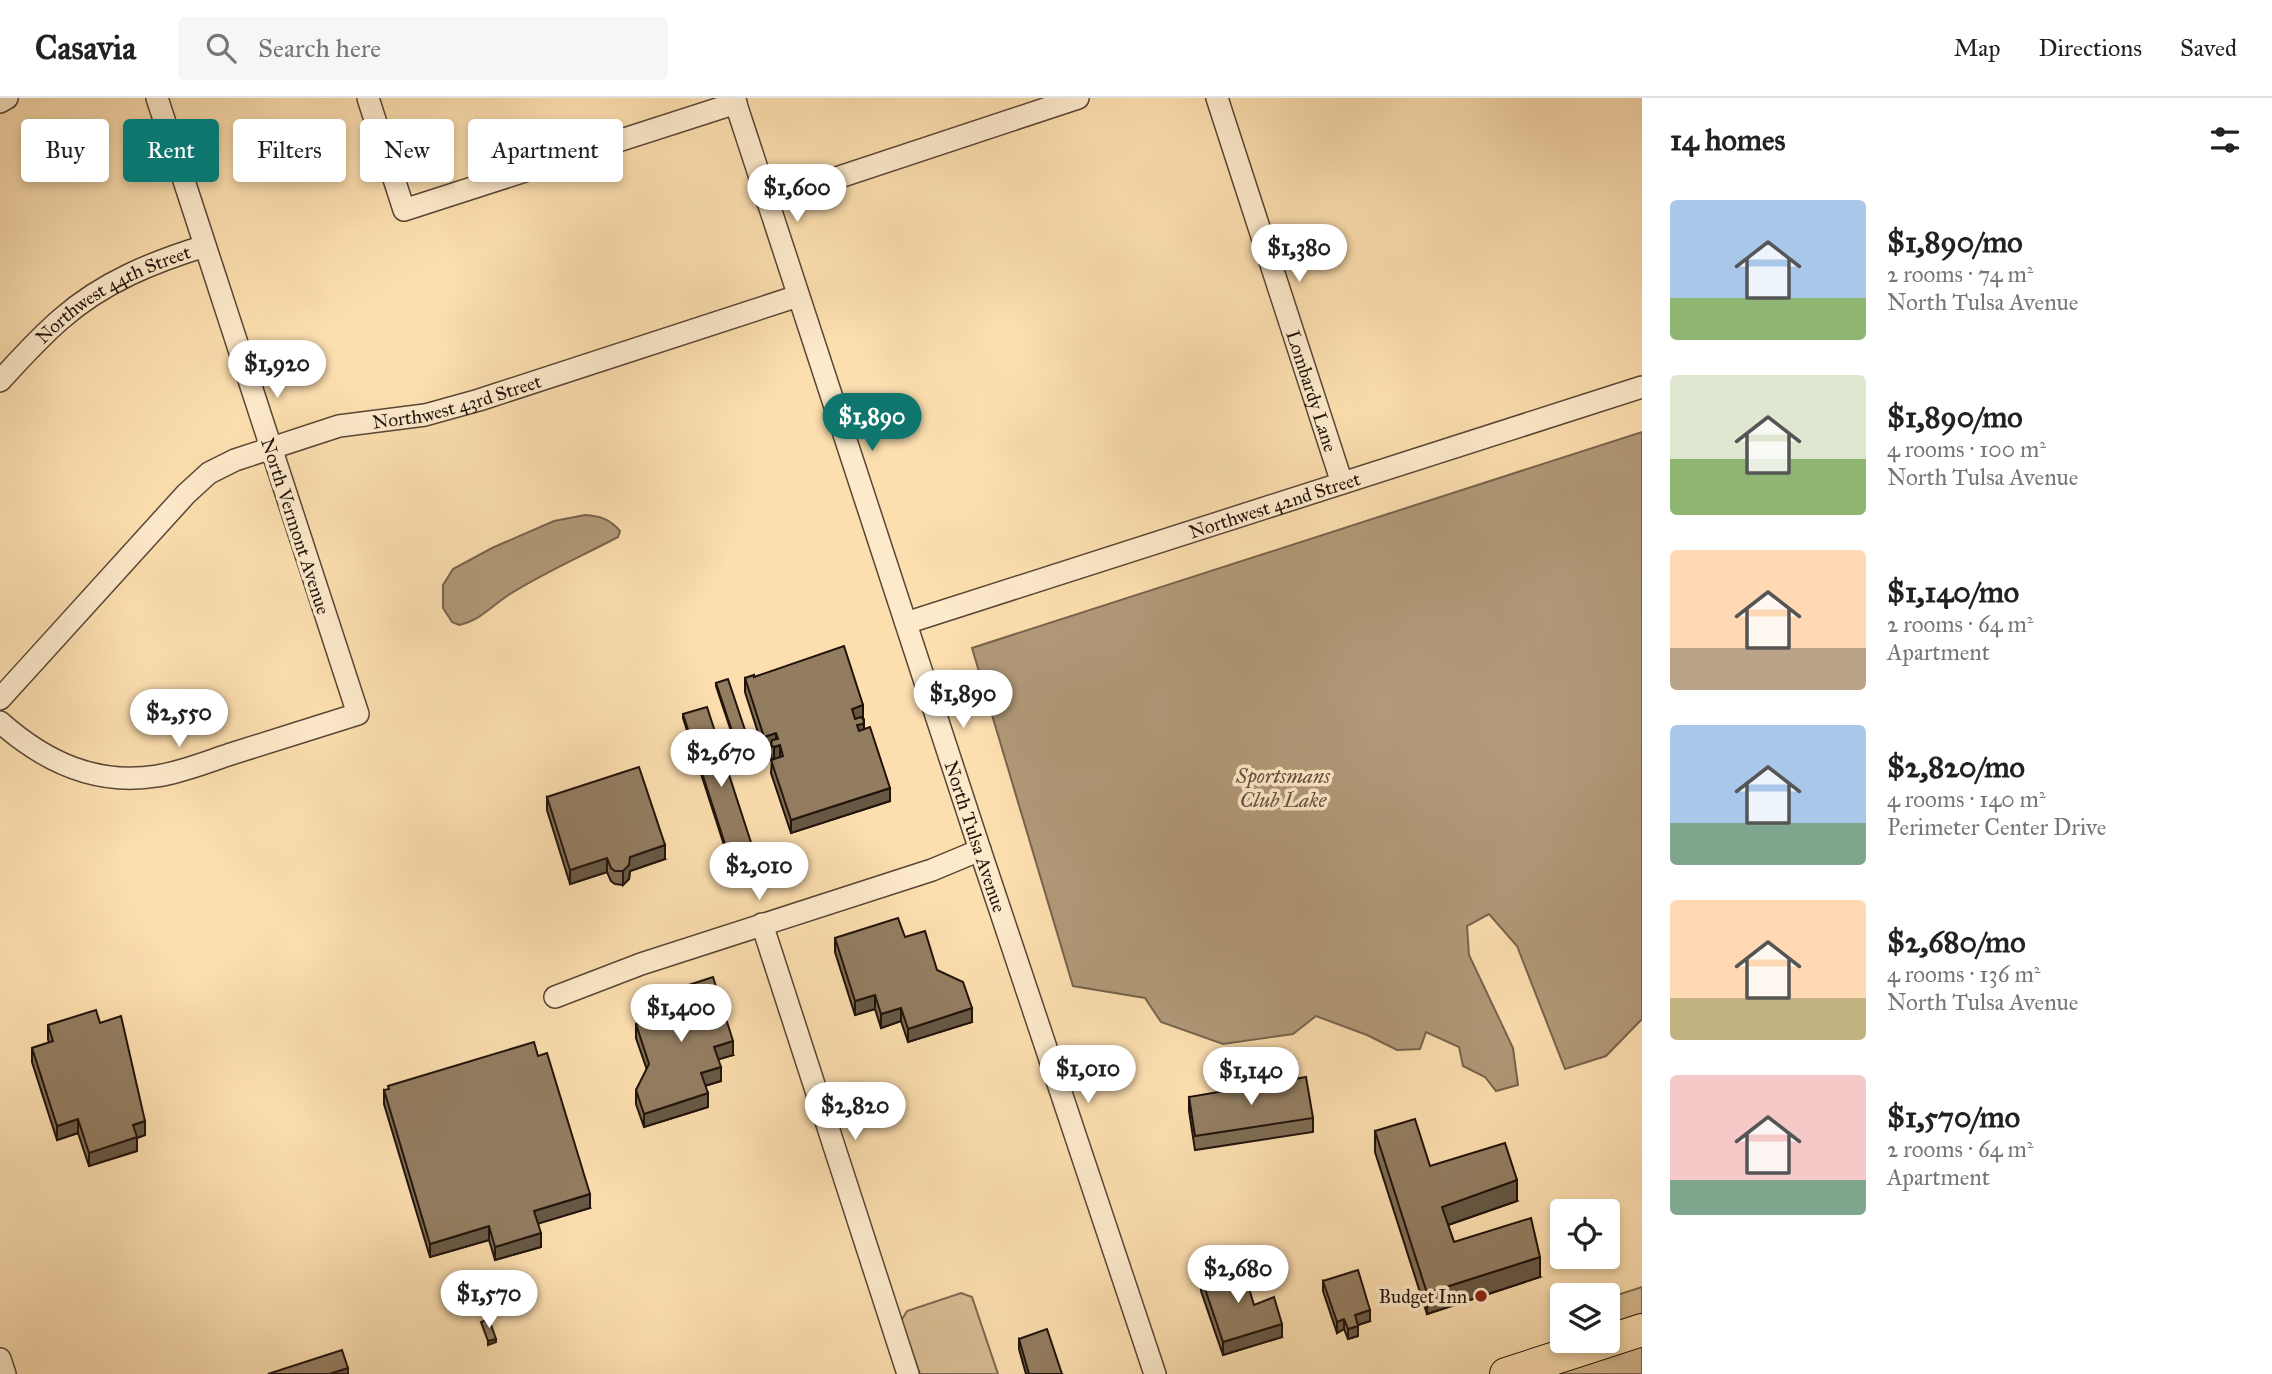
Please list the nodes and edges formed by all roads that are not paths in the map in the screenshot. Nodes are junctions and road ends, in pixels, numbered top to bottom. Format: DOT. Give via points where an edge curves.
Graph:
graph roads {
  1 [pos="8,98"];
  2 [pos="157,98"];
  3 [pos="368,98"];
  4 [pos="1078,98"];
  5 [pos="1217,98"];
  6 [pos="735,101"];
  7 [pos="0,102"];
  8 [pos="767,201"];
  9 [pos="205,246"];
  10 [pos="798,296"];
  11 [pos="0,381"];
  12 [pos="1642,387"];
  13 [pos="271,448"];
  14 [pos="1342,483"];
  15 [pos="906,624"];
  16 [pos="0,699"];
  17 [pos="0,722"];
  18 [pos="980,850"];
  19 [pos="762,924"];
  20 [pos="555,997"];
  21 [pos="1642,1330"];
  22 [pos="0,1359"];
  23 [pos="5,1374"];
  24 [pos="908,1374"];
  25 [pos="1155,1374"];
  26 [pos="1506,1374"];
  1 -- 7 [label="street"];
  2 -- 9 [label="street, North Vermont Avenue"];
  3 -- 6 [label="street" via="404,211"];
  4 -- 8 [label="street"];
  5 -- 14 [label="street, Lombardy Lane"];
  6 -- 8 [label="street, North Tulsa Avenue"];
  8 -- 10 [label="street, North Tulsa Avenue"];
  9 -- 11 [label="street, Northwest 44th Street" via="134,272 91,296 53,326"];
  9 -- 13 [label="street, North Vermont Avenue"];
  10 -- 13 [label="street, Northwest 43rd Street" via="479,401 402,419 340,426"];
  10 -- 15 [label="street, North Tulsa Avenue"];
  12 -- 14 [label="street, Northwest 42nd Street"];
  13 -- 16 [label="street, Northwest 43rd Street" via="220,467 198,482"];
  13 -- 17 [label="street, North Vermont Avenue" via="358,714 175,772 135,778 72,768 33,750"];
  14 -- 15 [label="street, Northwest 42nd Street"];
  15 -- 18 [label="street, North Tulsa Avenue"];
  18 -- 19 [label="street" via="932,870"];
  18 -- 25 [label="street, North Tulsa Avenue"];
  19 -- 20 [label="street"];
  19 -- 24 [label="street"];
  21 -- 26 [label="highway"];
  22 -- 23 [label="street"];
}
